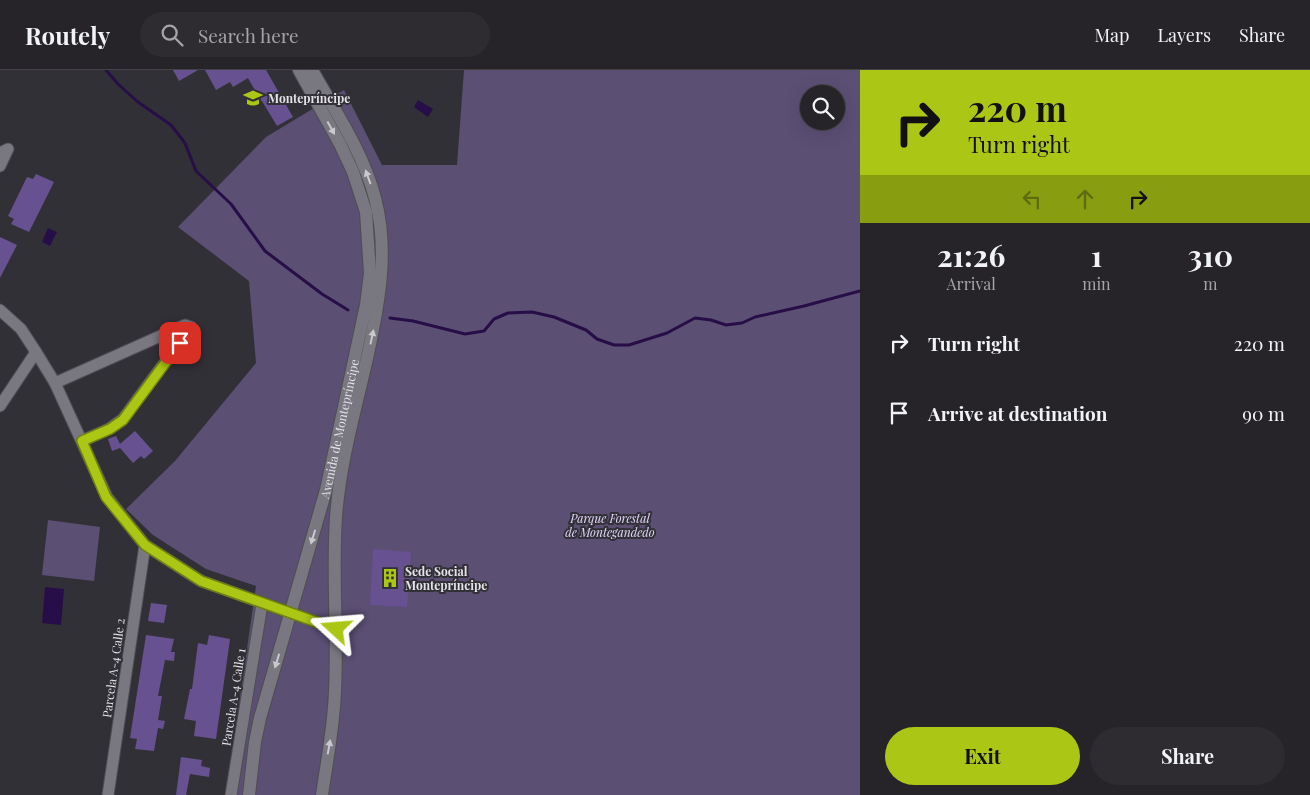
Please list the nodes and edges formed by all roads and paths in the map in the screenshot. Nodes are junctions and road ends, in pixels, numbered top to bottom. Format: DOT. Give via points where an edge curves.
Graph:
graph roads {
  1 [pos="299,70"];
  2 [pos="312,70"];
  3 [pos="0,152"];
  4 [pos="0,166"];
  5 [pos="0,310"];
  6 [pos="36,352"];
  7 [pos="55,383"];
  8 [pos="0,406"];
  9 [pos="82,441"];
  10 [pos="145,545"];
  11 [pos="262,604"];
  12 [pos="291,614"];
  13 [pos="336,629"];
  14 [pos="108,795"];
  15 [pos="231,795"];
  16 [pos="248,795"];
  17 [pos="322,795"];
  1 -- 12 [label="street, Avenida de Montepríncipe, one-way" via="353,172 366,212 370,274 326,490"];
  13 -- 2 [label="street, Avenida de Montepríncipe, one-way" via="336,519 351,430 377,314 382,239 375,198 353,141"];
  3 -- 4 [label="street" via="8,149"];
  5 -- 6 [label="street" via="21,330"];
  6 -- 7 [label="street"];
  6 -- 8 [label="street"];
  7 -- 9 [label="street"];
  7 -- 9 [label="street" via="185,325 191,327 123,420"];
  9 -- 10 [label="street" via="106,497"];
  10 -- 11 [label="street" via="201,581"];
  10 -- 14 [label="street, Parcela A-4 Calle 2"];
  11 -- 12 [label="street"];
  11 -- 15 [label="street, Parcela A-4 Calle 1"];
  12 -- 13 [label="street"];
  12 -- 16 [label="street, Avenida de Montepríncipe, one-way" via="260,718"];
  17 -- 13 [label="street, Avenida de Montepríncipe, one-way" via="336,689"];
}
